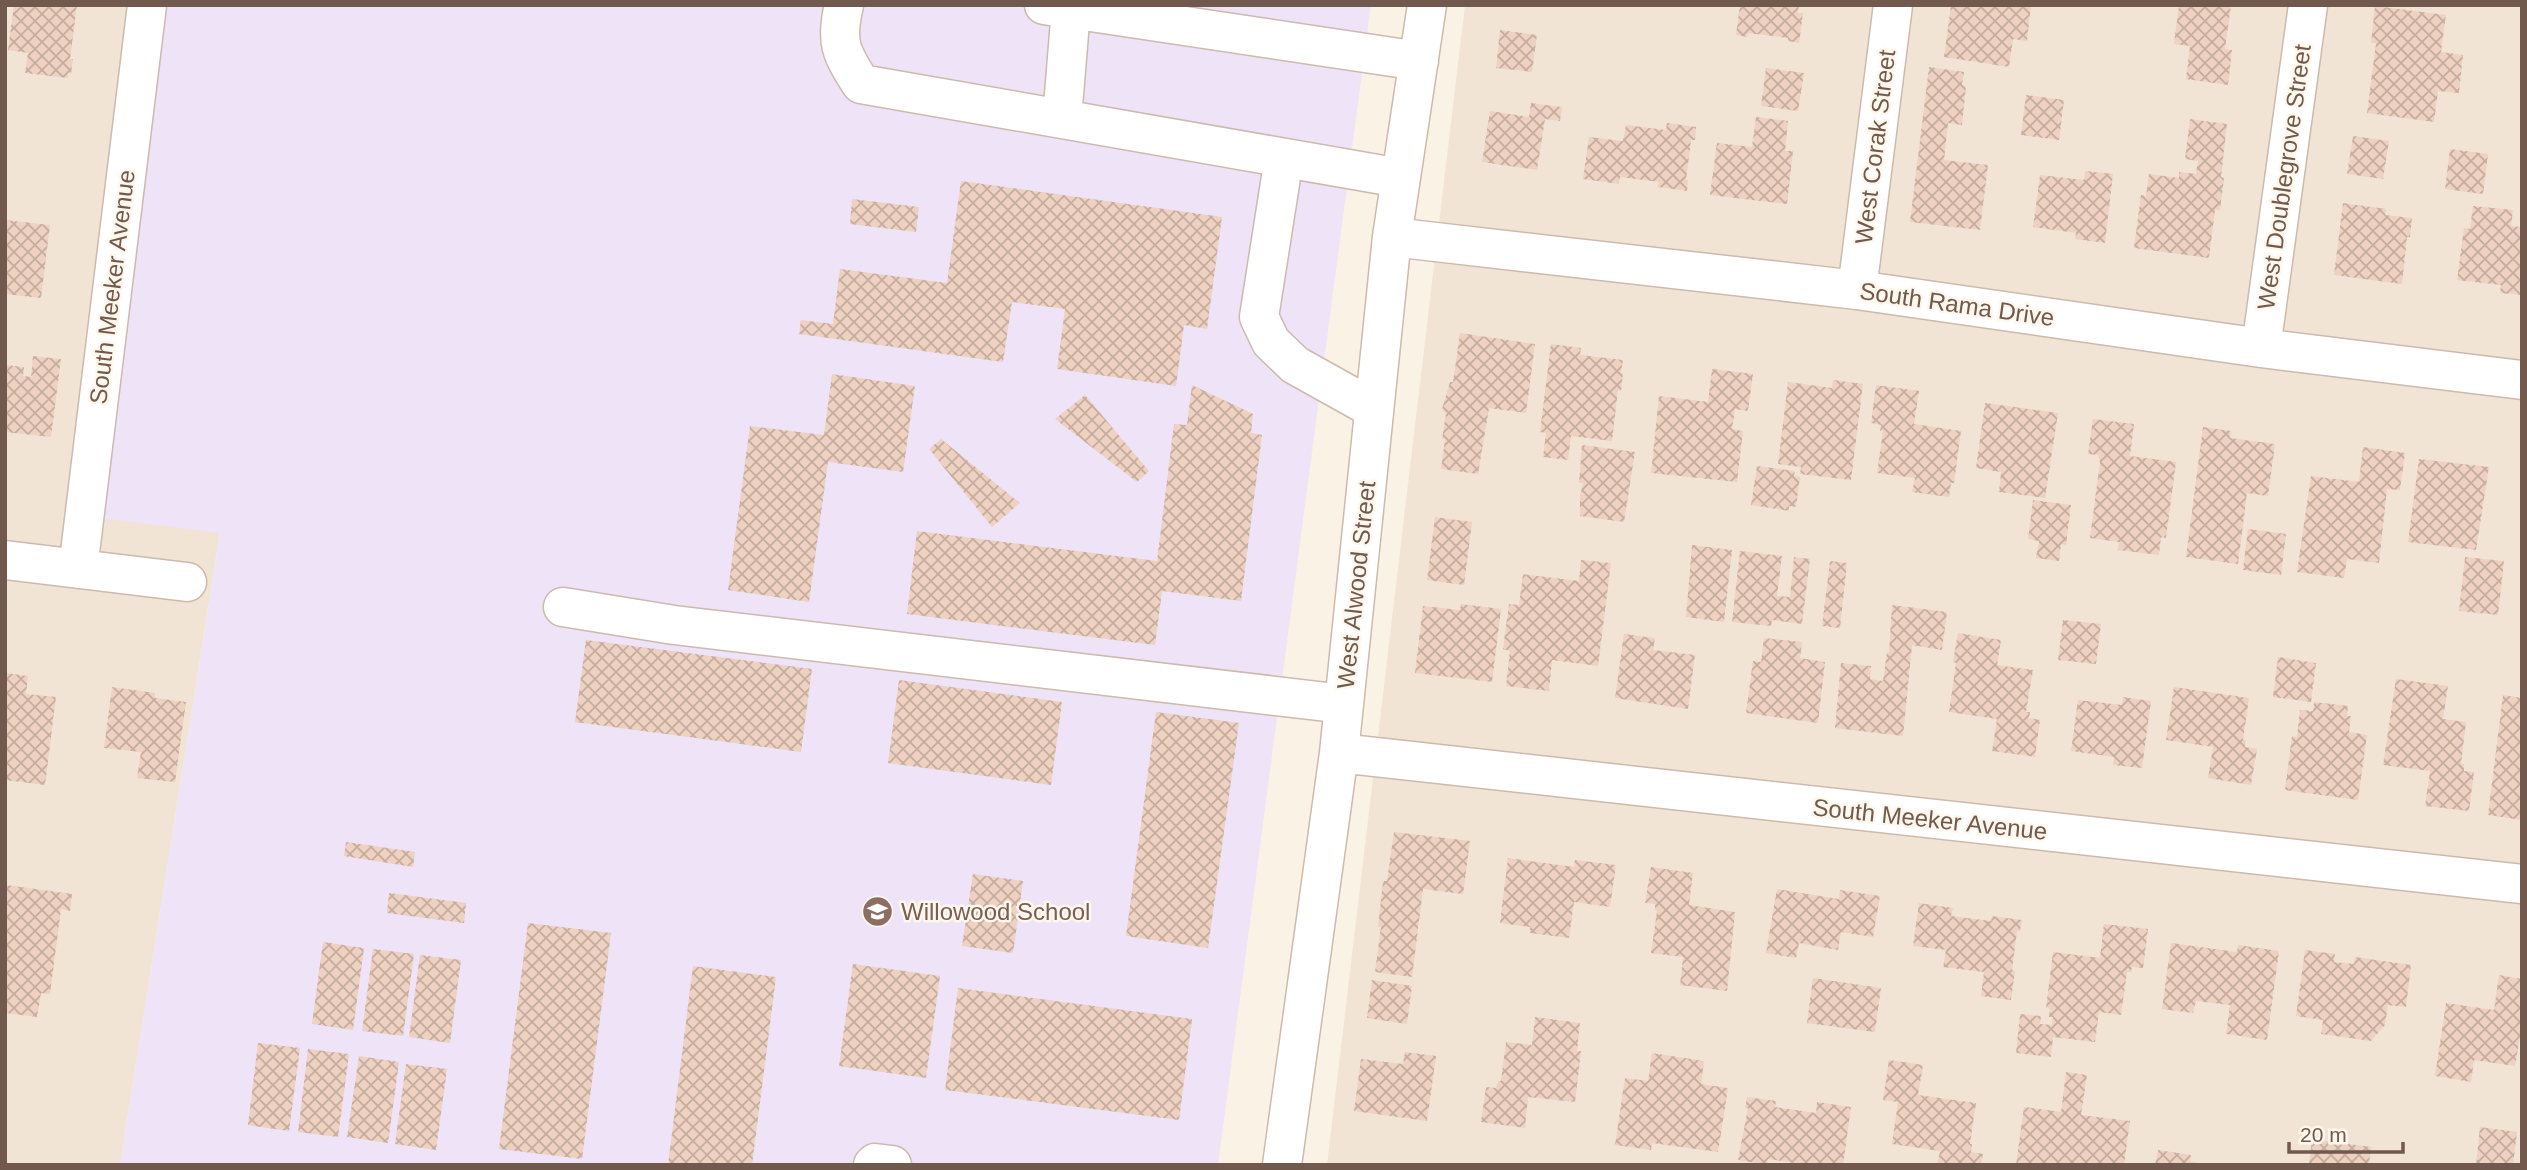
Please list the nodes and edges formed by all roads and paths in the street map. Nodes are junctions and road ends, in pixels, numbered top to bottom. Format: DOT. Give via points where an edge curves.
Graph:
graph roads {
  1 [pos="147,5"];
  2 [pos="844,5"];
  3 [pos="1427,5"];
  4 [pos="1893,5"];
  5 [pos="2308,5"];
  6 [pos="1058,7"];
  7 [pos="1419,61"];
  8 [pos="1062,119"];
  9 [pos="1284,158"];
  10 [pos="1401,178"];
  11 [pos="1392,237"];
  12 [pos="1857,290"];
  13 [pos="2261,348"];
  14 [pos="2522,380"];
  15 [pos="1374,409"];
  16 [pos="5,560"];
  17 [pos="78,569"];
  18 [pos="187,582"];
  19 [pos="563,607"];
  20 [pos="1344,704"];
  21 [pos="1339,753"];
  22 [pos="2522,884"];
  23 [pos="873,1165"];
  24 [pos="892,1165"];
  25 [pos="1282,1165"];
  1 -- 17 [label="street, South Meeker Avenue"];
  2 -- 8 [label="street" via="838,29 844,58 862,84"];
  3 -- 7 [label="street, West Alwood Street"];
  4 -- 12 [label="street, West Corak Street"];
  5 -- 13 [label="street, West Doublegrove Street"];
  6 -- 7 [label="street"];
  6 -- 8 [label="street"];
  7 -- 10 [label="street, West Alwood Street"];
  8 -- 9 [label="street"];
  9 -- 10 [label="street"];
  9 -- 15 [label="street" via="1259,317 1271,342 1295,365"];
  10 -- 11 [label="street, West Alwood Street"];
  11 -- 12 [label="street, South Rama Drive"];
  11 -- 15 [label="street, West Alwood Street"];
  12 -- 13 [label="street, South Rama Drive"];
  13 -- 14 [label="street, South Rama Drive"];
  15 -- 20 [label="street, West Alwood Street"];
  16 -- 17 [label="street"];
  17 -- 18 [label="street"];
  19 -- 20 [label="street" via="674,625"];
  20 -- 21 [label="street, West Alwood Street"];
  21 -- 22 [label="street, South Meeker Avenue"];
  21 -- 25 [label="street, West Alwood Street"];
  23 -- 24 [label="street"];
}
